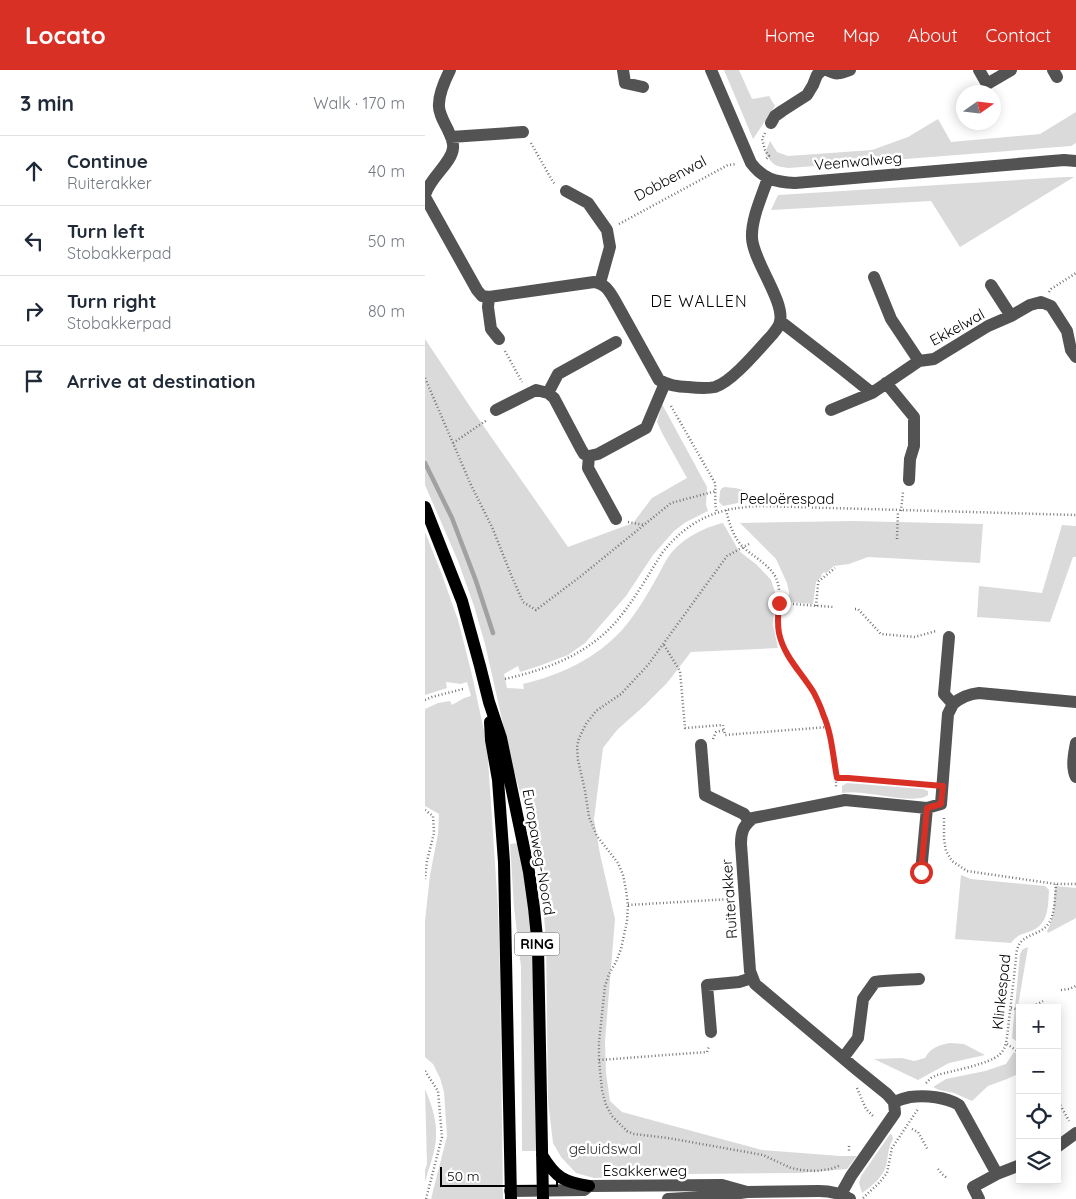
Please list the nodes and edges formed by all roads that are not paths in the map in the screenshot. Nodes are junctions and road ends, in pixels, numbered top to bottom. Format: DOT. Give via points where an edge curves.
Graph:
graph roads {
  1 [pos="450,70"];
  2 [pos="623,70"];
  3 [pos="711,70"];
  4 [pos="822,70"];
  5 [pos="827,70"];
  6 [pos="850,70"];
  7 [pos="979,70"];
  8 [pos="1011,70"];
  9 [pos="643,87"];
  10 [pos="771,124"];
  11 [pos="523,132"];
  12 [pos="451,137"];
  13 [pos="1076,161"];
  14 [pos="768,178"];
  15 [pos="566,191"];
  16 [pos="425,196"];
  17 [pos="874,277"];
  18 [pos="600,283"];
  19 [pos="991,285"];
  20 [pos="489,298"];
  21 [pos="1011,316"];
  22 [pos="780,321"];
  23 [pos="499,339"];
  24 [pos="616,342"];
  25 [pos="1076,357"];
  26 [pos="919,362"];
  27 [pos="886,383"];
  28 [pos="662,389"];
  29 [pos="548,393"];
  30 [pos="872,393"];
  31 [pos="496,410"];
  32 [pos="831,410"];
  33 [pos="589,456"];
  34 [pos="909,480"];
  35 [pos="425,507"];
  36 [pos="615,519"];
  37 [pos="949,637"];
  38 [pos="489,702"];
  39 [pos="1076,702"];
  40 [pos="953,704"];
  41 [pos="1076,743"];
  42 [pos="701,746"];
  43 [pos="1076,777"];
  44 [pos="927,808"];
  45 [pos="749,821"];
  46 [pos="921,872"];
  47 [pos="752,978"];
  48 [pos="919,979"];
  49 [pos="711,1032"];
  50 [pos="843,1058"];
  51 [pos="894,1102"];
  52 [pos="1074,1129"];
  53 [pos="1061,1143"];
  54 [pos="542,1155"];
  55 [pos="1016,1167"];
  56 [pos="997,1174"];
  57 [pos="589,1186"];
  58 [pos="747,1192"];
  59 [pos="510,1195"];
  60 [pos="543,1195"];
  61 [pos="846,1196"];
  62 [pos="668,1199"];
  63 [pos="979,1199"];
  1 -- 12 [label="street" via="438,104"];
  2 -- 9 [label="street" via="625,83"];
  3 -- 14 [label="street" via="751,163"];
  4 -- 10 [label="street" via="807,95 781,111"];
  5 -- 6 [label="street" via="840,74"];
  7 -- 8 [label="street" via="987,84"];
  11 -- 12 [label="street"];
  12 -- 16 [label="street" via="453,149 448,161 432,180"];
  13 -- 14 [label="street, Veenwalweg" via="795,183"];
  14 -- 22 [label="street" via="755,216 752,240 777,303"];
  15 -- 18 [label="street" via="588,203 607,230 610,247"];
  16 -- 20 [label="street" via="477,290"];
  17 -- 26 [label="street" via="891,318"];
  18 -- 20 [label="street"];
  18 -- 28 [label="street" via="615,299"];
  19 -- 21 [label="street, Ekkelwal"];
  20 -- 23 [label="street" via="491,329"];
  21 -- 25 [label="street, Ekkelwal" via="1029,305 1041,302 1051,306 1067,331"];
  21 -- 26 [label="street, Ekkelwal" via="934,359"];
  22 -- 28 [label="street" via="772,335 724,383 705,389"];
  22 -- 30 [label="street"];
  24 -- 29 [label="street" via="558,374"];
  26 -- 27 [label="street"];
  27 -- 30 [label="street"];
  27 -- 34 [label="street" via="914,417"];
  28 -- 33 [label="street" via="646,428"];
  29 -- 31 [label="street" via="536,390"];
  29 -- 33 [label="street" via="554,398 581,449"];
  30 -- 32 [label="street"];
  33 -- 36 [label="street" via="588,468"];
  35 -- 38 [label="main road, Europaweg-Noord / RING" via="462,601"];
  37 -- 40 [label="street" via="944,694"];
  38 -- 54 [label="main road, Europaweg-Noord / RING" via="501,738 534,908 538,947"];
  38 -- 59 [label="main road, Europaweg-Noord / RING" via="505,862"];
  39 -- 40 [label="street" via="979,693 966,695"];
  40 -- 44 [label="street" via="948,714 941,804"];
  41 -- 43 [label="street" via="1073,769"];
  42 -- 45 [label="street" via="705,795 744,814"];
  44 -- 45 [label="street" via="845,800"];
  44 -- 46 [label="street"];
  45 -- 47 [label="street, Ruiterakker" via="741,832"];
  47 -- 49 [label="street" via="707,985"];
  47 -- 50 [label="street" via="760,989"];
  48 -- 50 [label="street" via="875,982 863,999 858,1038"];
  50 -- 51 [label="street"];
  51 -- 56 [label="street" via="923,1097 945,1099 959,1105"];
  51 -- 61 [label="street" via="895,1113 851,1176"];
  52 -- 53 [label="street"];
  54 -- 57 [label="main road" via="557,1175 570,1183"];
  54 -- 60 [label="main road, Europaweg-Noord / RING"];
  55 -- 56 [label="street"];
  56 -- 63 [label="street" via="973,1187"];
  57 -- 58 [label="street, Esakkerweg" via="722,1185"];
  57 -- 60 [label="street, Esakkerweg" via="584,1190"];
  58 -- 61 [label="street, Esakkerweg" via="819,1191"];
  58 -- 62 [label="street, Esakkerweg"];
  59 -- 60 [label="street, Europaweg-Noord"];
}
